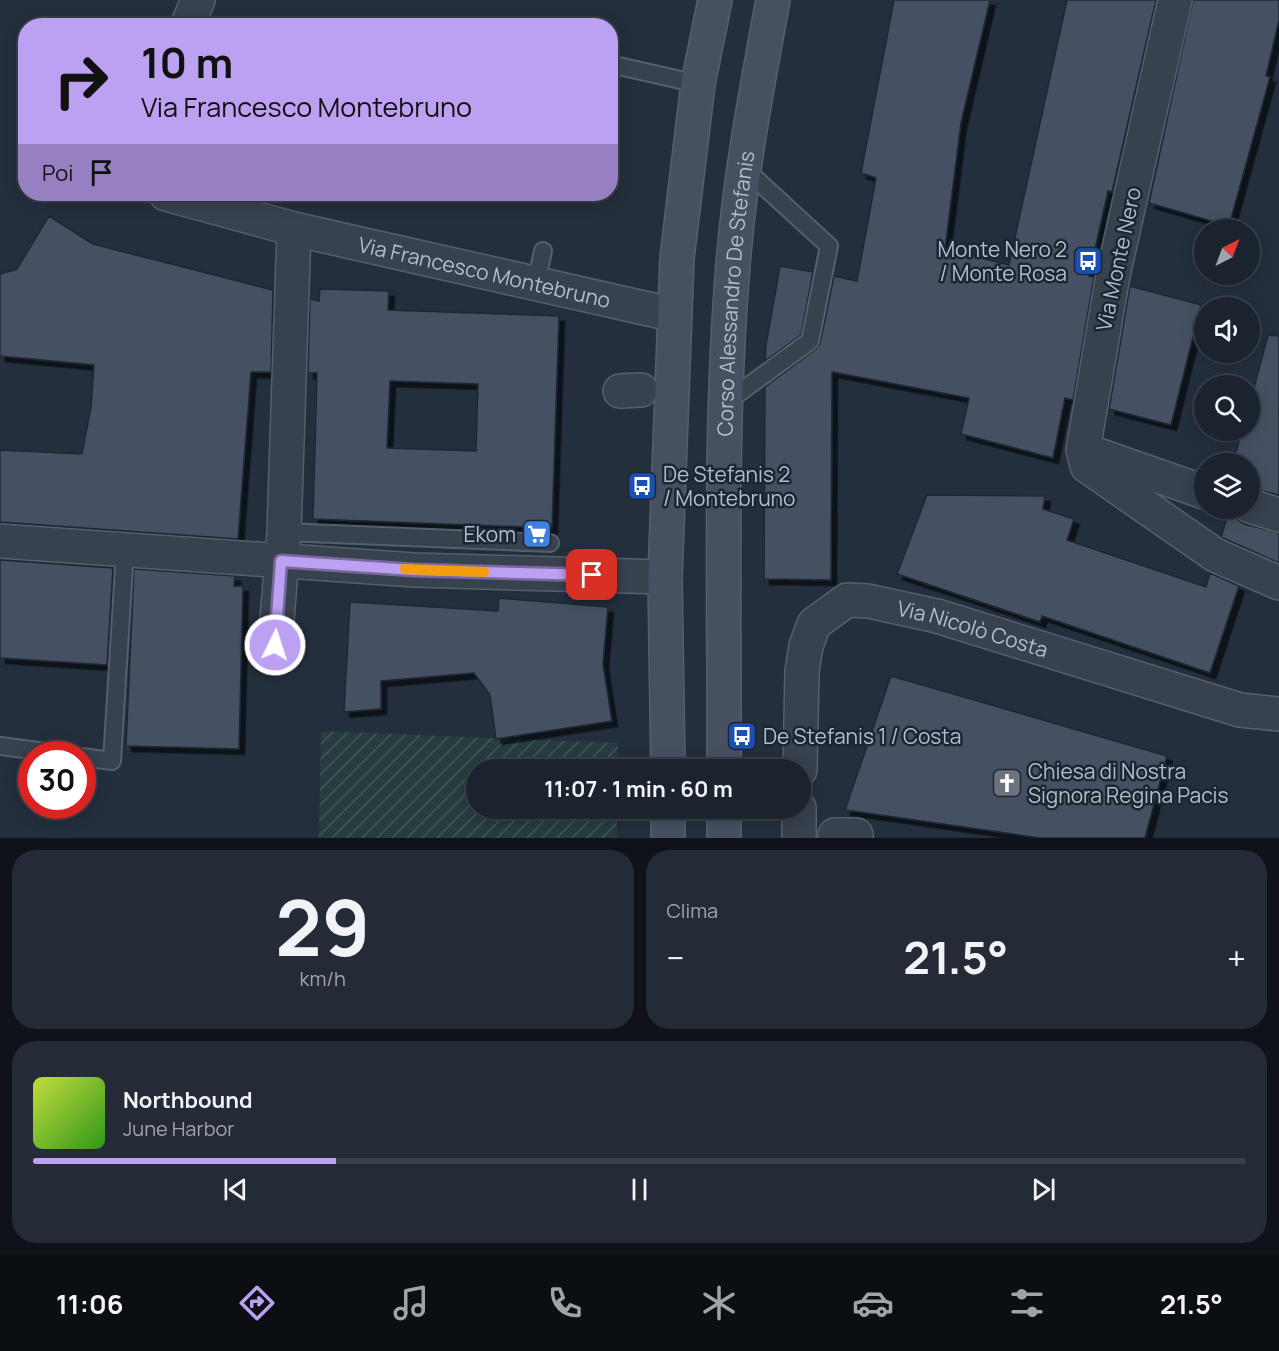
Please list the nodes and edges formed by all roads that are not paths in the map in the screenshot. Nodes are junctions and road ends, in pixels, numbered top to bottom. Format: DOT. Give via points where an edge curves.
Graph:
graph roads {
  1 [pos="198,0"];
  2 [pos="715,0"];
  3 [pos="773,0"];
  4 [pos="1175,0"];
  5 [pos="190,18"];
  6 [pos="618,66"];
  7 [pos="698,84"];
  8 [pos="746,169"];
  9 [pos="192,201"];
  10 [pos="294,229"];
  11 [pos="543,251"];
  12 [pos="537,283"];
  13 [pos="675,315"];
  14 [pos="724,404"];
  15 [pos="1083,450"];
  16 [pos="1194,489"];
  17 [pos="1260,509"];
  18 [pos="1279,515"];
  19 [pos="0,541"];
  20 [pos="550,543"];
  21 [pos="283,546"];
  22 [pos="124,551"];
  23 [pos="666,577"];
  24 [pos="1279,583"];
  25 [pos="275,645"];
  26 [pos="1279,714"];
  27 [pos="0,746"];
  28 [pos="18,748"];
  29 [pos="96,759"];
  30 [pos="668,759"];
  31 [pos="724,759"];
  32 [pos="800,759"];
  33 [pos="668,819"];
  34 [pos="724,819"];
  35 [pos="799,819"];
  36 [pos="668,838"];
  37 [pos="724,838"];
  38 [pos="799,838"];
  1 -- 5 [label="street"];
  2 -- 7 [label="main road"];
  3 -- 8 [label="main road, Corso Alessandro De Stefanis"];
  4 -- 15 [label="street, Via Monte Nero" via="1113,274"];
  6 -- 7 [label="lane"];
  7 -- 13 [label="main road" via="677,258"];
  8 -- 14 [label="main road, Corso Alessandro De Stefanis" via="733,263"];
  8 -- 14 [label="lane" via="829,246 810,341"];
  9 -- 10 [label="street, Via Francesco Montebruno"];
  10 -- 12 [label="street, Via Francesco Montebruno"];
  10 -- 21 [label="street"];
  11 -- 12 [label="lane"];
  12 -- 13 [label="street, Via Francesco Montebruno"];
  13 -- 23 [label="main road"];
  14 -- 31 [label="main road, Corso Alessandro De Stefanis"];
  15 -- 16 [label="street"];
  15 -- 24 [label="street" via="1087,466 1215,555"];
  17 -- 18 [label="street"];
  19 -- 22 [label="street"];
  20 -- 21 [label="lane"];
  21 -- 22 [label="street"];
  21 -- 23 [label="street" via="414,570"];
  21 -- 25 [label="street"];
  22 -- 29 [label="lane" via="112,761"];
  23 -- 30 [label="main road"];
  26 -- 32 [label="street, Via Nicolò Costa" via="1240,710 937,616 847,600 814,624 806,646"];
  27 -- 28 [label="lane"];
  33 -- 36 [label="main road"];
  34 -- 37 [label="main road"];
  35 -- 38 [label="street"];
}
